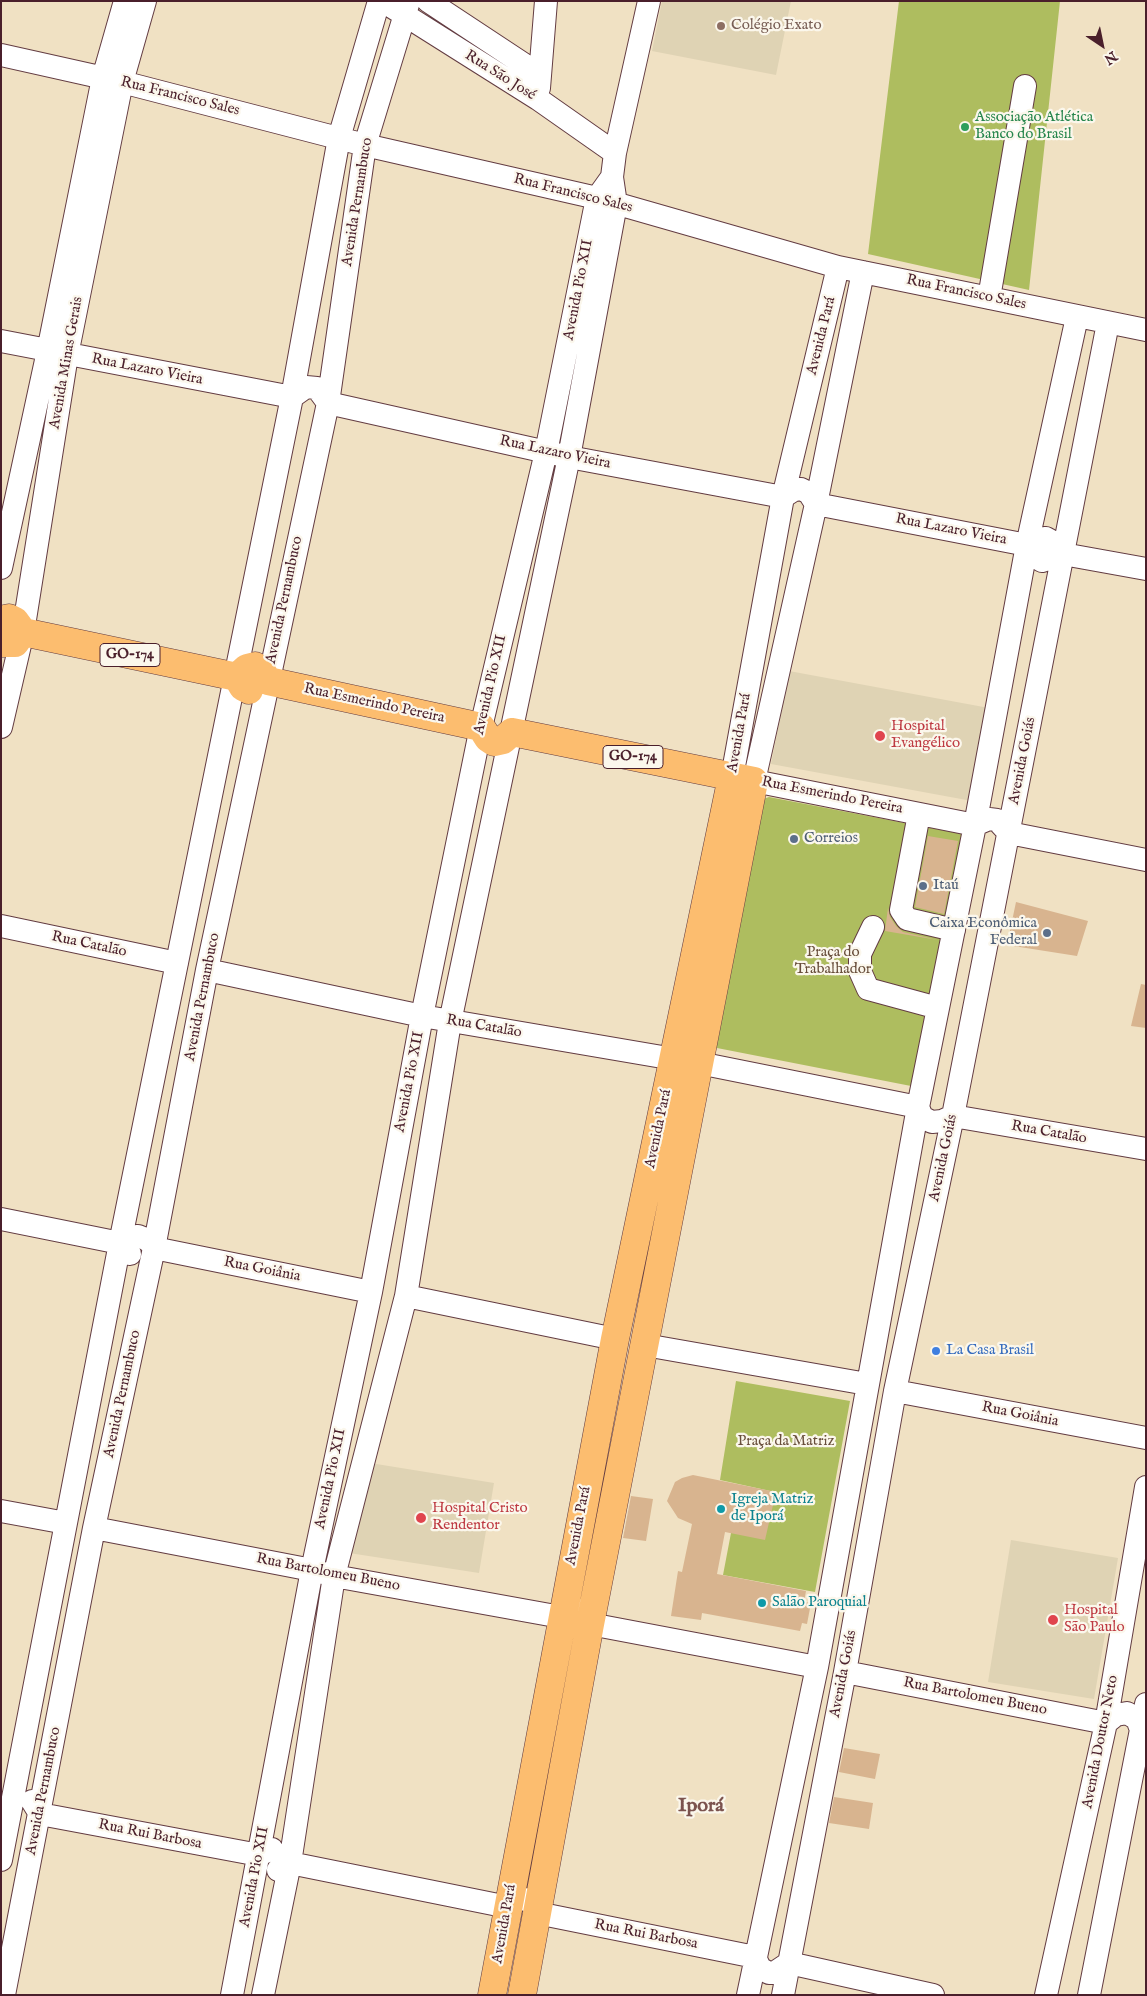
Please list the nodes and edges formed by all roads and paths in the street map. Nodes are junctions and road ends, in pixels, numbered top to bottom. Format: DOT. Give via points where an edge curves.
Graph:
graph roads {
  1 [pos="125,1"];
  2 [pos="145,1"];
  3 [pos="381,1"];
  4 [pos="428,1"];
  5 [pos="546,1"];
  6 [pos="648,1"];
  7 [pos="406,8"];
  8 [pos="1,55"];
  9 [pos="540,75"];
  10 [pos="112,80"];
  11 [pos="1025,86"];
  12 [pos="538,99"];
  13 [pos="339,138"];
  14 [pos="365,145"];
  15 [pos="615,153"];
  16 [pos="606,201"];
  17 [pos="838,267"];
  18 [pos="863,272"];
  19 [pos="989,298"];
  20 [pos="1077,317"];
  21 [pos="1108,322"];
  22 [pos="1146,330"];
  23 [pos="1,342"];
  24 [pos="58,353"];
  25 [pos="292,397"];
  26 [pos="328,403"];
  27 [pos="546,452"];
  28 [pos="569,456"];
  29 [pos="783,497"];
  30 [pos="816,504"];
  31 [pos="1027,545"];
  32 [pos="1063,554"];
  33 [pos="1,568"];
  34 [pos="1146,570"];
  35 [pos="9,632"];
  36 [pos="237,678"];
  37 [pos="268,681"];
  38 [pos="1,726"];
  39 [pos="481,727"];
  40 [pos="512,732"];
  41 [pos="743,779"];
  42 [pos="919,814"];
  43 [pos="975,825"];
  44 [pos="1009,834"];
  45 [pos="1146,860"];
  46 [pos="1,926"];
  47 [pos="873,927"];
  48 [pos="954,930"];
  49 [pos="177,963"];
  50 [pos="207,970"];
  51 [pos="938,1008"];
  52 [pos="422,1016"];
  53 [pos="450,1022"];
  54 [pos="687,1061"];
  55 [pos="918,1107"];
  56 [pos="953,1116"];
  57 [pos="1146,1149"];
  58 [pos="1,1219"];
  59 [pos="120,1243"];
  60 [pos="154,1248"];
  61 [pos="371,1292"];
  62 [pos="406,1296"];
  63 [pos="614,1339"];
  64 [pos="645,1345"];
  65 [pos="866,1384"];
  66 [pos="895,1391"];
  67 [pos="1146,1438"];
  68 [pos="1146,1487"];
  69 [pos="1,1511"];
  70 [pos="66,1523"];
  71 [pos="94,1528"];
  72 [pos="312,1570"];
  73 [pos="334,1576"];
  74 [pos="561,1617"];
  75 [pos="590,1624"];
  76 [pos="817,1667"];
  77 [pos="845,1672"];
  78 [pos="1146,1704"];
  79 [pos="1106,1722"];
  80 [pos="1144,1730"];
  81 [pos="7,1808"];
  82 [pos="40,1814"];
  83 [pos="260,1855"];
  84 [pos="1,1860"];
  85 [pos="290,1863"];
  86 [pos="508,1907"];
  87 [pos="537,1913"];
  88 [pos="755,1957"];
  89 [pos="789,1963"];
  90 [pos="4,1995"];
  91 [pos="232,1995"];
  92 [pos="263,1995"];
  93 [pos="492,1995"];
  94 [pos="522,1995"];
  95 [pos="748,1995"];
  96 [pos="783,1995"];
  97 [pos="933,1995"];
  98 [pos="1046,1995"];
  99 [pos="1089,1995"];
  1 -- 10 [label="street, Avenida Minas Gerais"];
  2 -- 10 [label="street, Avenida Minas Gerais"];
  3 -- 7 [label="street, Rua São José"];
  3 -- 13 [label="street, Avenida Pernambuco"];
  4 -- 9 [label="street, Rua São José"];
  5 -- 9 [label="street"];
  6 -- 15 [label="street, Avenida Pio XII"];
  7 -- 12 [label="street, Rua São José"];
  7 -- 14 [label="street, Avenida Pernambuco"];
  8 -- 10 [label="street, Rua Francisco Sales"];
  9 -- 12 [label="street"];
  10 -- 13 [label="street, Rua Francisco Sales"];
  10 -- 24 [label="street, Avenida Minas Gerais"];
  11 -- 19 [label="street"];
  12 -- 15 [label="street, Rua São José"];
  13 -- 14 [label="street, Rua Francisco Sales"];
  13 -- 25 [label="street, Avenida Pernambuco"];
  14 -- 16 [label="street, Rua Francisco Sales"];
  14 -- 26 [label="street, Avenida Pernambuco"];
  15 -- 16 [label="street, Avenida Pio XII"];
  16 -- 17 [label="street, Rua Francisco Sales"];
  16 -- 27 [label="street, Avenida Pio XII"];
  16 -- 28 [label="street, Avenida Pio XII"];
  17 -- 18 [label="street, Rua Francisco Sales"];
  17 -- 29 [label="street, Avenida Pará"];
  18 -- 19 [label="street, Rua Francisco Sales"];
  18 -- 30 [label="street, Avenida Pará"];
  19 -- 20 [label="street, Rua Francisco Sales"];
  20 -- 21 [label="street, Rua Francisco Sales"];
  20 -- 31 [label="street"];
  21 -- 22 [label="street, Rua Francisco Sales"];
  21 -- 32 [label="street, Avenida Goiás"];
  23 -- 24 [label="street, Rua Lazaro Vieira"];
  24 -- 25 [label="street, Rua Lazaro Vieira"];
  24 -- 33 [label="street, Avenida Minas Gerais"];
  24 -- 35 [label="street, Avenida Minas Gerais"];
  25 -- 26 [label="street, Rua Lazaro Vieira" via="306,387 317,388"];
  25 -- 36 [label="street, Avenida Pernambuco"];
  26 -- 27 [label="street, Rua Lazaro Vieira"];
  26 -- 37 [label="street, Avenida Pernambuco"];
  27 -- 28 [label="street, Rua Lazaro Vieira"];
  27 -- 39 [label="street, Avenida Pio XII"];
  28 -- 29 [label="street, Rua Lazaro Vieira"];
  28 -- 40 [label="street, Avenida Pio XII"];
  29 -- 30 [label="street" via="787,508 796,514 803,514"];
  29 -- 41 [label="street, Avenida Pará"];
  30 -- 31 [label="street, Rua Lazaro Vieira"];
  30 -- 41 [label="street, Avenida Pará"];
  31 -- 32 [label="street, Rua Lazaro Vieira" via="1046,538 1055,543"];
  31 -- 43 [label="street"];
  32 -- 34 [label="street"];
  32 -- 44 [label="street, Avenida Goiás"];
  35 -- 36 [label="main road, GO-174"];
  35 -- 38 [label="street, Avenida Minas Gerais"];
  36 -- 37 [label="main road, Rua Esmerindo Pereira" via="247,668 255,666"];
  36 -- 49 [label="street, Avenida Pernambuco"];
  37 -- 39 [label="main road, Rua Esmerindo Pereira"];
  37 -- 50 [label="street, Avenida Pernambuco"];
  39 -- 40 [label="main road, Rua Esmerindo Pereira" via="494,742"];
  39 -- 52 [label="street, Avenida Pio XII"];
  40 -- 41 [label="main road, Rua Esmerindo Pereira / GO-174"];
  40 -- 53 [label="street, Avenida Pio XII"];
  41 -- 42 [label="street, Rua Esmerindo Pereira"];
  41 -- 54 [label="main road, Avenida Pará"];
  42 -- 43 [label="street, Rua Esmerindo Pereira"];
  42 -- 48 [label="street" via="901,910 907,919"];
  43 -- 44 [label="street" via="982,840 988,843 996,843"];
  43 -- 48 [label="street"];
  44 -- 45 [label="street"];
  44 -- 56 [label="street, Avenida Goiás"];
  46 -- 49 [label="street, Rua Catalão"];
  47 -- 51 [label="street" via="860,954 860,971 868,989"];
  48 -- 51 [label="street"];
  49 -- 50 [label="street, Rua Catalão" via="180,973 189,978 200,977"];
  49 -- 59 [label="street, Avenida Pernambuco"];
  50 -- 52 [label="street, Rua Catalão"];
  50 -- 60 [label="street, Avenida Pernambuco"];
  51 -- 55 [label="street"];
  52 -- 53 [label="street, Rua Catalão"];
  52 -- 61 [label="street, Avenida Pio XII"];
  53 -- 54 [label="street, Rua Catalão"];
  53 -- 62 [label="street, Avenida Pio XII"];
  54 -- 55 [label="street, Rua Catalão"];
  54 -- 63 [label="main road, Avenida Pará"];
  54 -- 64 [label="main road, Avenida Pará"];
  55 -- 56 [label="street, Rua Catalão" via="927,1101 938,1100 948,1106"];
  55 -- 65 [label="street"];
  56 -- 57 [label="street, Rua Catalão"];
  56 -- 66 [label="street, Avenida Goiás"];
  58 -- 59 [label="street, Rua Goiânia"];
  59 -- 60 [label="street, Rua Goiânia" via="126,1252 135,1256"];
  59 -- 70 [label="street, Avenida Pernambuco"];
  60 -- 61 [label="street, Rua Goiânia"];
  60 -- 71 [label="street, Avenida Pernambuco"];
  61 -- 62 [label="street, Rua Goiânia" via="382,1305 400,1303"];
  61 -- 72 [label="street, Avenida Pio XII"];
  62 -- 63 [label="street"];
  62 -- 73 [label="street, Avenida Pio XII"];
  63 -- 64 [label="street" via="617,1347 631,1354 639,1352"];
  63 -- 74 [label="main road, Avenida Pará"];
  64 -- 65 [label="street"];
  64 -- 75 [label="main road, Avenida Pará"];
  65 -- 66 [label="street" via="867,1394 877,1403 890,1400"];
  65 -- 76 [label="street"];
  66 -- 67 [label="street, Rua Goiânia"];
  66 -- 77 [label="street, Avenida Goiás"];
  68 -- 79 [label="street, Avenida Doutor Neto"];
  69 -- 70 [label="street"];
  70 -- 71 [label="street" via="72,1536 79,1539 87,1537"];
  70 -- 81 [label="street, Avenida Pernambuco"];
  71 -- 72 [label="street, Rua Bartolomeu Bueno"];
  71 -- 82 [label="street, Avenida Pernambuco"];
  72 -- 73 [label="street, Rua Bartolomeu Bueno"];
  72 -- 83 [label="street, Avenida Pio XII"];
  73 -- 74 [label="street, Rua Bartolomeu Bueno"];
  73 -- 85 [label="street, Avenida Pio XII"];
  74 -- 75 [label="street" via="567,1629 573,1632 582,1631"];
  74 -- 86 [label="main road, Avenida Pará"];
  75 -- 76 [label="street"];
  75 -- 87 [label="main road, Avenida Pará"];
  76 -- 77 [label="street" via="820,1679 828,1683 837,1682"];
  76 -- 88 [label="street"];
  77 -- 79 [label="street, Rua Bartolomeu Bueno"];
  77 -- 89 [label="street, Avenida Goiás"];
  78 -- 80 [label="street"];
  79 -- 80 [label="street" via="1112,1736 1121,1742 1132,1740"];
  79 -- 98 [label="street, Avenida Doutor Neto"];
  80 -- 99 [label="street"];
  81 -- 82 [label="street" via="19,1823 33,1821"];
  81 -- 84 [label="street, Avenida Pernambuco"];
  82 -- 83 [label="street, Rua Rui Barbosa"];
  82 -- 90 [label="street, Avenida Pernambuco"];
  83 -- 85 [label="street, Rua Rui Barbosa" via="268,1849 279,1848 284,1850"];
  83 -- 91 [label="street, Avenida Pio XII"];
  85 -- 86 [label="street, Rua Rui Barbosa"];
  85 -- 92 [label="street, Avenida Pio XII"];
  86 -- 87 [label="street, Rua Rui Barbosa" via="516,1900 525,1899"];
  86 -- 93 [label="main road, Avenida Pará"];
  87 -- 88 [label="street, Rua Rui Barbosa"];
  87 -- 94 [label="main road, Avenida Pará"];
  88 -- 89 [label="street" via="760,1968 769,1973"];
  88 -- 95 [label="street"];
  89 -- 96 [label="street, Avenida Goiás"];
  89 -- 97 [label="street"];
}
